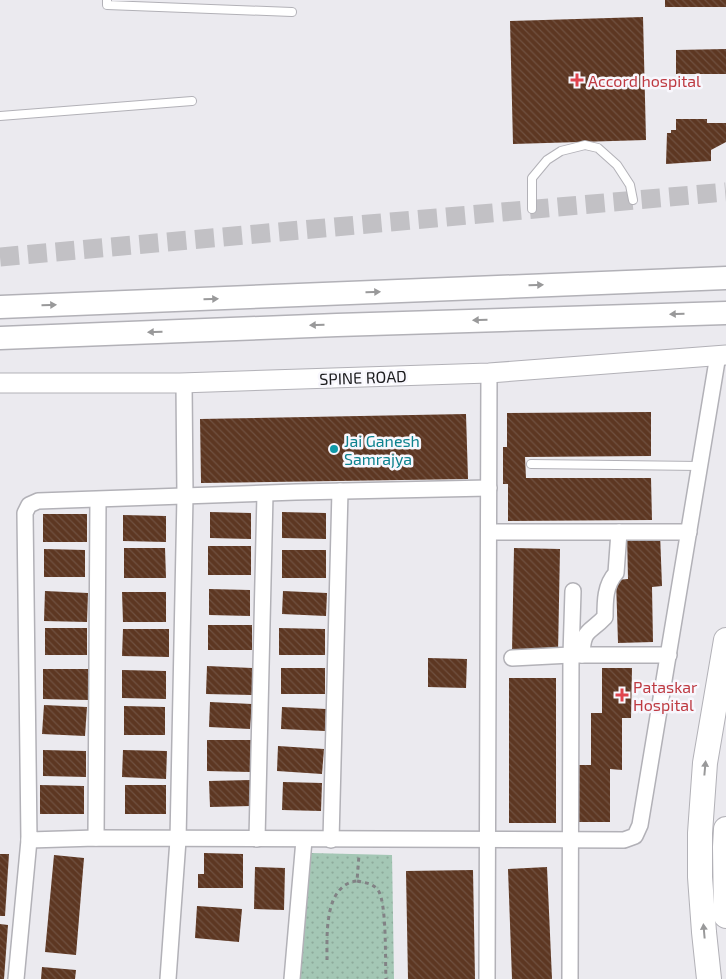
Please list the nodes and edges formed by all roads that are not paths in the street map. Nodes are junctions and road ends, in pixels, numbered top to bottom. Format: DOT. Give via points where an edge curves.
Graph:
graph roads {
  1 [pos="107,0"];
  2 [pos="292,12"];
  3 [pos="192,101"];
  4 [pos="0,116"];
  5 [pos="633,200"];
  6 [pos="532,209"];
  7 [pos="726,278"];
  8 [pos="0,307"];
  9 [pos="726,313"];
  10 [pos="0,338"];
  11 [pos="722,355"];
  12 [pos="489,373"];
  13 [pos="0,383"];
  14 [pos="184,383"];
  15 [pos="531,464"];
  16 [pos="700,466"];
  17 [pos="489,488"];
  18 [pos="340,491"];
  19 [pos="265,494"];
  20 [pos="185,496"];
  21 [pos="98,500"];
  22 [pos="489,532"];
  23 [pos="618,532"];
  24 [pos="689,532"];
  25 [pos="573,592"];
  26 [pos="726,640"];
  27 [pos="576,655"];
  28 [pos="669,656"];
  29 [pos="512,658"];
  30 [pos="726,829"];
  31 [pos="96,838"];
  32 [pos="257,839"];
  33 [pos="488,839"];
  34 [pos="570,839"];
  35 [pos="29,840"];
  36 [pos="178,840"];
  37 [pos="304,840"];
  38 [pos="332,840"];
  39 [pos="726,916"];
  40 [pos="16,979"];
  41 [pos="168,979"];
  42 [pos="292,979"];
  43 [pos="487,979"];
  44 [pos="570,979"];
  45 [pos="709,979"];
  1 -- 2 [label="lane" via="106,5"];
  3 -- 4 [label="lane"];
  5 -- 6 [label="lane" via="630,185 617,165 598,148 585,145 561,151 546,160 532,178"];
  8 -- 7 [label="main road, one-way"];
  9 -- 10 [label="main road, one-way"];
  11 -- 12 [label="street, SPINE ROAD"];
  11 -- 16 [label="street"];
  12 -- 14 [label="street, SPINE ROAD"];
  12 -- 17 [label="street"];
  13 -- 14 [label="street, SPINE ROAD"];
  14 -- 20 [label="street"];
  15 -- 16 [label="lane"];
  16 -- 24 [label="street"];
  17 -- 18 [label="street"];
  17 -- 22 [label="street"];
  18 -- 19 [label="street"];
  18 -- 38 [label="street"];
  19 -- 20 [label="street"];
  19 -- 32 [label="street"];
  20 -- 21 [label="street"];
  20 -- 36 [label="street"];
  21 -- 31 [label="street"];
  21 -- 35 [label="street" via="38,501 29,505 25,513"];
  22 -- 23 [label="street"];
  22 -- 33 [label="street"];
  23 -- 24 [label="street"];
  23 -- 27 [label="street" via="616,573 610,579 606,593 605,617 582,639"];
  24 -- 28 [label="street"];
  25 -- 27 [label="street"];
  45 -- 26 [label="highway, one-way" via="700,833 705,763"];
  27 -- 28 [label="street"];
  27 -- 29 [label="street"];
  27 -- 34 [label="street"];
  28 -- 34 [label="street" via="640,825 634,836 624,840"];
  30 -- 39 [label="highway"];
  31 -- 35 [label="street"];
  31 -- 36 [label="street"];
  32 -- 36 [label="street"];
  32 -- 37 [label="street"];
  33 -- 34 [label="street"];
  33 -- 38 [label="street"];
  33 -- 43 [label="street"];
  34 -- 44 [label="street"];
  35 -- 40 [label="street"];
  36 -- 41 [label="street"];
  37 -- 38 [label="street"];
  37 -- 42 [label="street"];
}
